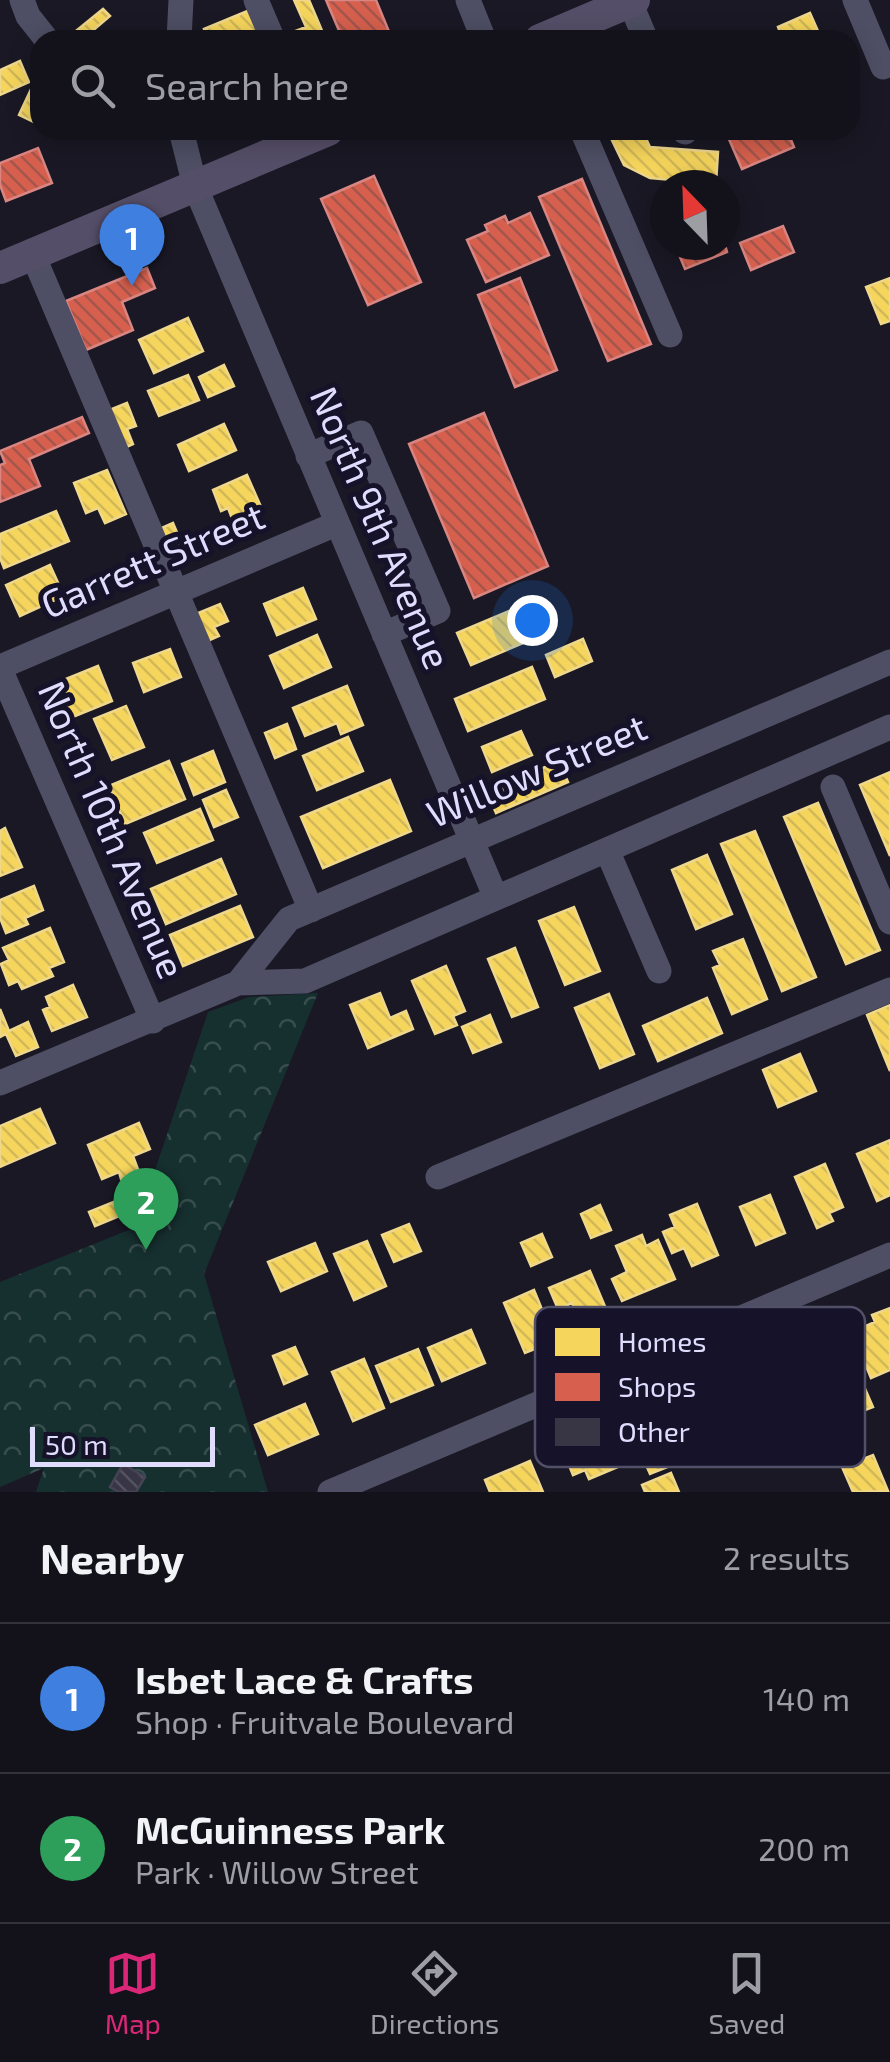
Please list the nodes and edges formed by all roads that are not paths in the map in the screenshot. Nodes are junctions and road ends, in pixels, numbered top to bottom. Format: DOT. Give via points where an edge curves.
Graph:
graph roads {
  1 [pos="22,0"];
  2 [pos="181,0"];
  3 [pos="256,0"];
  4 [pos="468,0"];
  5 [pos="854,0"];
  6 [pos="632,1"];
  7 [pos="39,30"];
  8 [pos="180,30"];
  9 [pos="270,30"];
  10 [pos="480,30"];
  11 [pos="565,30"];
  12 [pos="642,30"];
  13 [pos="883,67"];
  14 [pos="183,140"];
  15 [pos="300,140"];
  16 [pos="586,140"];
  17 [pos="194,186"];
  18 [pos="33,255"];
  19 [pos="0,268"];
  20 [pos="670,335"];
  21 [pos="308,456"];
  22 [pos="336,524"];
  23 [pos="174,593"];
  24 [pos="384,634"];
  25 [pos="890,662"];
  26 [pos="0,668"];
  27 [pos="890,727"];
  28 [pos="833,787"];
  29 [pos="472,840"];
  30 [pos="607,850"];
  31 [pos="496,898"];
  32 [pos="310,910"];
  33 [pos="890,922"];
  34 [pos="658,971"];
  35 [pos="238,982"];
  36 [pos="890,990"];
  37 [pos="153,1021"];
  38 [pos="0,1084"];
  39 [pos="438,1178"];
  40 [pos="890,1255"];
  41 [pos="767,1307"];
  42 [pos="535,1405"];
  43 [pos="330,1492"];
  1 -- 7 [label="street"];
  2 -- 8 [label="street"];
  3 -- 9 [label="street"];
  4 -- 10 [label="street"];
  5 -- 13 [label="street"];
  6 -- 11 [label="main road"];
  6 -- 12 [label="street"];
  14 -- 17 [label="street, North 9th Avenue"];
  15 -- 17 [label="main road"];
  16 -- 20 [label="street"];
  17 -- 18 [label="main road"];
  17 -- 21 [label="street, North 9th Avenue"];
  18 -- 19 [label="main road"];
  18 -- 23 [label="street"];
  21 -- 22 [label="street, North 9th Avenue"];
  21 -- 24 [label="street" via="361,433 438,610"];
  22 -- 23 [label="street, Garrett Street"];
  22 -- 24 [label="street, North 9th Avenue"];
  23 -- 26 [label="street, Garrett Street"];
  23 -- 32 [label="street"];
  24 -- 29 [label="street, North 9th Avenue"];
  25 -- 29 [label="street, Willow Street"];
  26 -- 37 [label="street, North 10th Avenue"];
  27 -- 30 [label="street, Willow Street"];
  28 -- 33 [label="street"];
  29 -- 31 [label="street, North 9th Avenue"];
  29 -- 32 [label="street, Willow Street"];
  30 -- 31 [label="street, Willow Street"];
  30 -- 34 [label="street"];
  31 -- 35 [label="street, Willow Street" via="305,981"];
  32 -- 35 [label="street, Willow Street" via="288,919"];
  35 -- 37 [label="street, Willow Street"];
  36 -- 39 [label="street"];
  37 -- 38 [label="street, Willow Street"];
  40 -- 41 [label="street"];
  42 -- 43 [label="street"];
}
